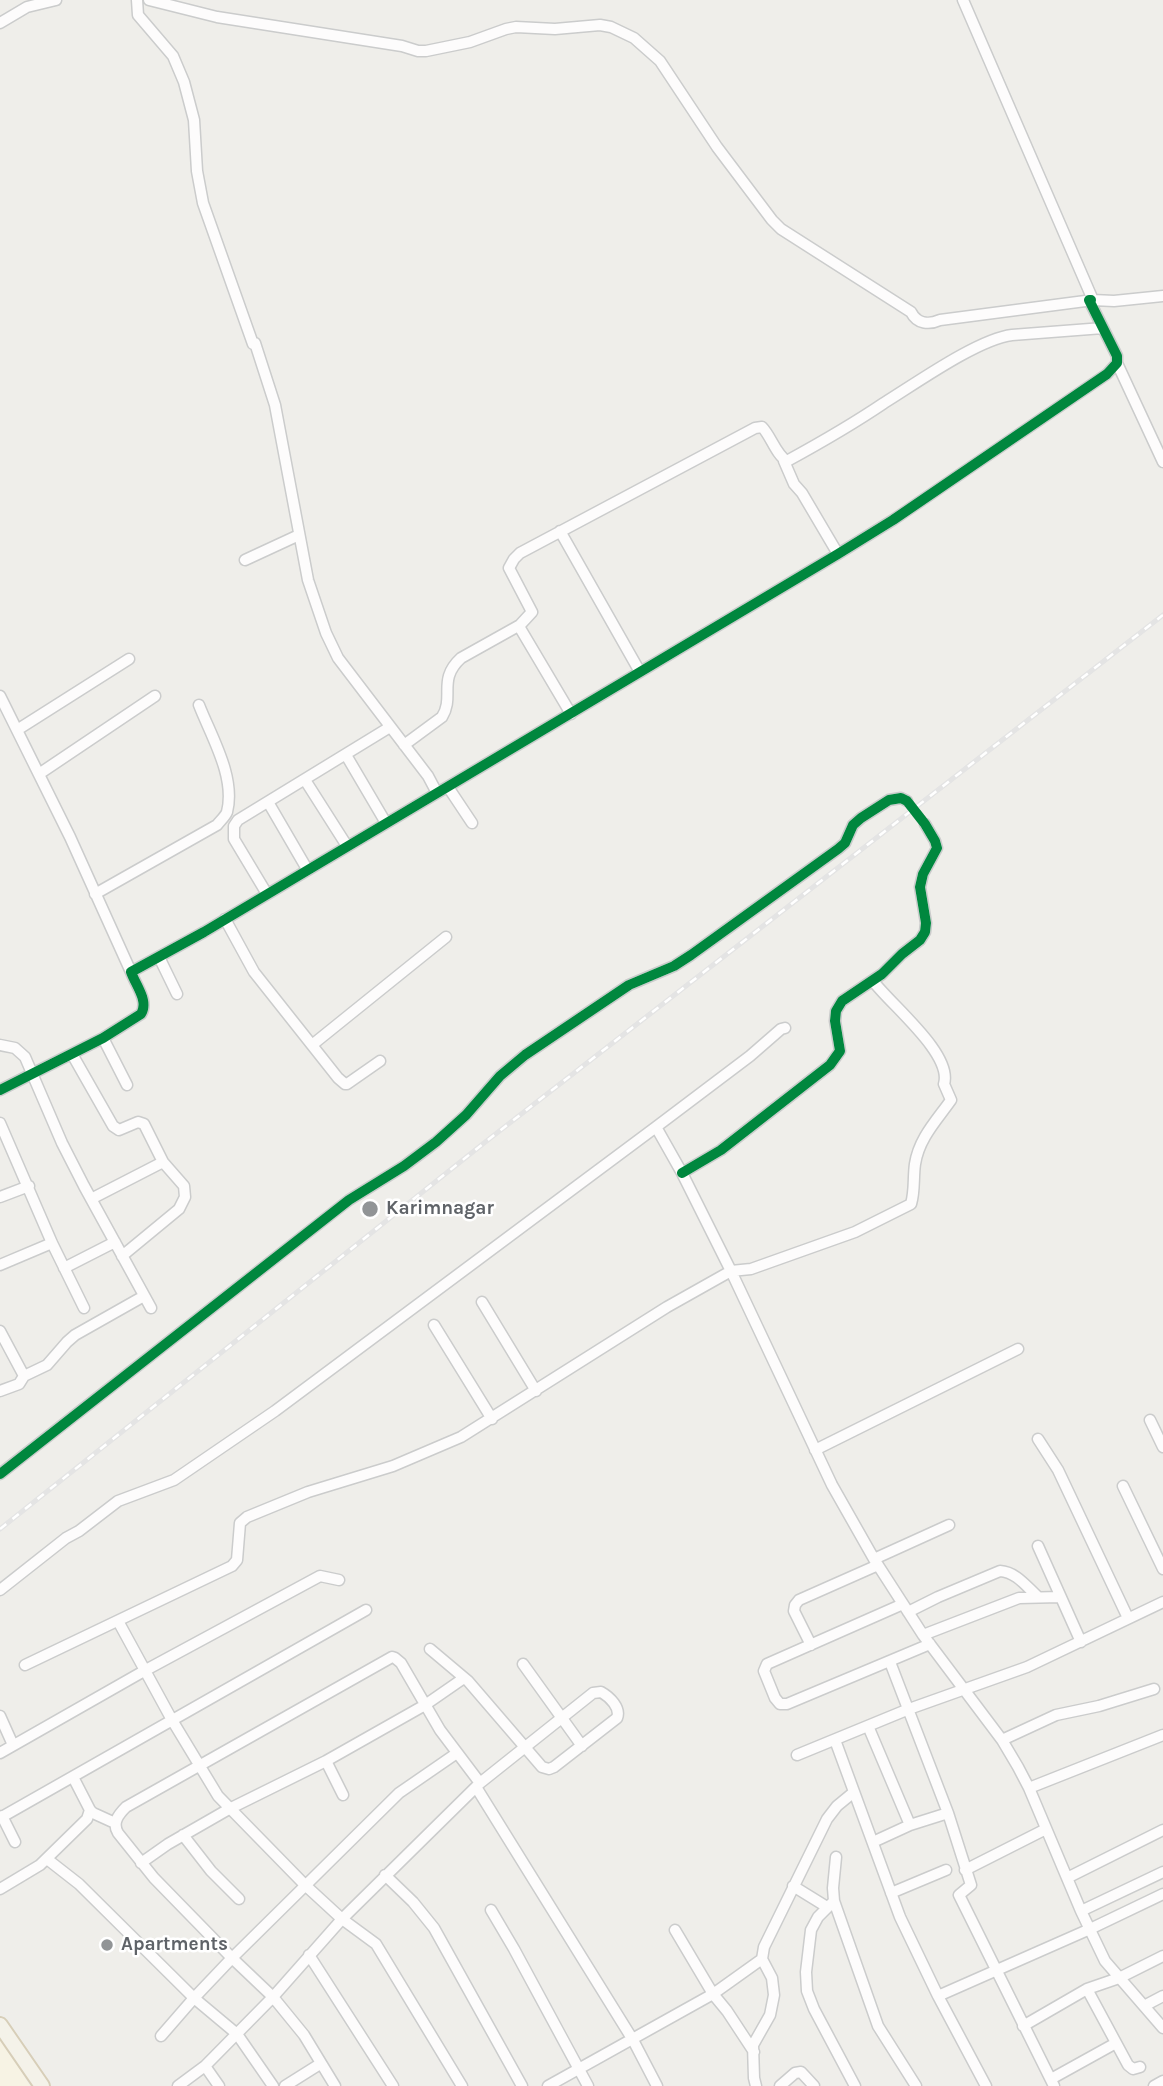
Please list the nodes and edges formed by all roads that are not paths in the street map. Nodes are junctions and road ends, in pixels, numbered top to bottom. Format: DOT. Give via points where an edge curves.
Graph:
graph roads {
  1 [pos="56,0"];
  2 [pos="137,0"];
  3 [pos="149,0"];
  4 [pos="963,0"];
  5 [pos="0,23"];
  6 [pos="1163,296"];
  7 [pos="1091,300"];
  8 [pos="1103,328"];
  9 [pos="1116,363"];
  10 [pos="784,461"];
  11 [pos="1163,462"];
  12 [pos="560,531"];
  13 [pos="299,535"];
  14 [pos="838,554"];
  15 [pos="245,560"];
  16 [pos="520,625"];
  17 [pos="129,659"];
  18 [pos="640,673"];
  19 [pos="0,696"];
  20 [pos="155,696"];
  21 [pos="199,705"];
  22 [pos="571,714"];
  23 [pos="390,727"];
  24 [pos="17,730"];
  25 [pos="404,745"];
  26 [pos="346,755"];
  27 [pos="39,774"];
  28 [pos="304,780"];
  29 [pos="448,786"];
  30 [pos="437,793"];
  31 [pos="906,801"];
  32 [pos="268,802"];
  33 [pos="386,823"];
  34 [pos="472,823"];
  35 [pos="925,824"];
  36 [pos="347,846"];
  37 [pos="307,869"];
  38 [pos="95,894"];
  39 [pos="267,894"];
  40 [pos="225,919"];
  41 [pos="446,937"];
  42 [pos="159,957"];
  43 [pos="131,972"];
  44 [pos="873,981"];
  45 [pos="177,994"];
  46 [pos="785,1028"];
  47 [pos="103,1038"];
  48 [pos="0,1045"];
  49 [pos="312,1045"];
  50 [pos="72,1054"];
  51 [pos="380,1061"];
  52 [pos="33,1074"];
  53 [pos="127,1085"];
  54 [pos="0,1090"];
  55 [pos="0,1123"];
  56 [pos="656,1127"];
  57 [pos="163,1162"];
  58 [pos="682,1173"];
  59 [pos="29,1186"];
  60 [pos="0,1198"];
  61 [pos="91,1199"];
  62 [pos="114,1242"];
  63 [pos="52,1243"];
  64 [pos="122,1256"];
  65 [pos="0,1265"];
  66 [pos="64,1268"];
  67 [pos="731,1271"];
  68 [pos="144,1296"];
  69 [pos="482,1302"];
  70 [pos="84,1308"];
  71 [pos="151,1308"];
  72 [pos="433,1325"];
  73 [pos="0,1331"];
  74 [pos="1018,1349"];
  75 [pos="24,1376"];
  76 [pos="0,1391"];
  77 [pos="536,1391"];
  78 [pos="492,1419"];
  79 [pos="1150,1420"];
  80 [pos="1038,1439"];
  81 [pos="1163,1447"];
  82 [pos="815,1450"];
  83 [pos="0,1474"];
  84 [pos="1123,1486"];
  85 [pos="949,1525"];
  86 [pos="1038,1546"];
  87 [pos="876,1562"];
  88 [pos="1163,1569"];
  89 [pos="339,1580"];
  90 [pos="0,1590"];
  91 [pos="1037,1596"];
  92 [pos="1060,1597"];
  93 [pos="1163,1602"];
  94 [pos="905,1608"];
  95 [pos="366,1610"];
  96 [pos="1128,1618"];
  97 [pos="118,1622"];
  98 [pos="923,1635"];
  99 [pos="1081,1642"];
  100 [pos="930,1644"];
  101 [pos="811,1645"];
  102 [pos="430,1649"];
  103 [pos="890,1662"];
  104 [pos="523,1664"];
  105 [pos="25,1665"];
  106 [pos="144,1671"];
  107 [pos="464,1678"];
  108 [pos="965,1689"];
  109 [pos="1154,1689"];
  110 [pos="425,1705"];
  111 [pos="909,1709"];
  112 [pos="0,1716"];
  113 [pos="562,1717"];
  114 [pos="172,1720"];
  115 [pos="868,1726"];
  116 [pos="1163,1735"];
  117 [pos="835,1740"];
  118 [pos="1002,1740"];
  119 [pos="13,1745"];
  120 [pos="524,1746"];
  121 [pos="582,1746"];
  122 [pos="0,1753"];
  123 [pos="457,1753"];
  124 [pos="797,1755"];
  125 [pos="326,1761"];
  126 [pos="199,1766"];
  127 [pos="74,1777"];
  128 [pos="478,1785"];
  129 [pos="1029,1788"];
  130 [pos="854,1792"];
  131 [pos="343,1795"];
  132 [pos="229,1809"];
  133 [pos="90,1810"];
  134 [pos="948,1813"];
  135 [pos="1,1817"];
  136 [pos="115,1823"];
  137 [pos="910,1825"];
  138 [pos="1046,1829"];
  139 [pos="1163,1830"];
  140 [pos="183,1835"];
  141 [pos="15,1842"];
  142 [pos="873,1842"];
  143 [pos="836,1857"];
  144 [pos="47,1859"];
  145 [pos="141,1863"];
  146 [pos="946,1870"];
  147 [pos="965,1870"];
  148 [pos="1163,1872"];
  149 [pos="385,1875"];
  150 [pos="1067,1878"];
  151 [pos="305,1885"];
  152 [pos="793,1886"];
  153 [pos="0,1889"];
  154 [pos="891,1892"];
  155 [pos="1163,1894"];
  156 [pos="239,1899"];
  157 [pos="830,1904"];
  158 [pos="491,1910"];
  159 [pos="1081,1911"];
  160 [pos="342,1919"];
  161 [pos="1090,1929"];
  162 [pos="675,1930"];
  163 [pos="309,1955"];
  164 [pos="1163,1956"];
  165 [pos="232,1958"];
  166 [pos="762,1959"];
  167 [pos="995,1969"];
  168 [pos="1119,1978"];
  169 [pos="1087,1989"];
  170 [pos="713,1994"];
  171 [pos="938,1996"];
  172 [pos="1163,1996"];
  173 [pos="274,1997"];
  174 [pos="194,1998"];
  175 [pos="1144,2006"];
  176 [pos="0,2025"];
  177 [pos="1023,2026"];
  178 [pos="1163,2028"];
  179 [pos="236,2034"];
  180 [pos="161,2036"];
  181 [pos="633,2040"];
  182 [pos="1116,2043"];
  183 [pos="754,2053"];
  184 [pos="320,2064"];
  185 [pos="205,2066"];
  186 [pos="1140,2067"];
  187 [pos="579,2069"];
  188 [pos="1163,2081"];
  189 [pos="1053,2083"];
  190 [pos="42,2086"];
  191 [pos="178,2086"];
  192 [pos="219,2086"];
  193 [pos="273,2086"];
  194 [pos="285,2086"];
  195 [pos="335,2086"];
  196 [pos="393,2086"];
  197 [pos="462,2086"];
  198 [pos="522,2086"];
  199 [pos="548,2086"];
  200 [pos="588,2086"];
  201 [pos="657,2086"];
  202 [pos="756,2086"];
  203 [pos="780,2086"];
  204 [pos="814,2086"];
  205 [pos="855,2086"];
  206 [pos="916,2086"];
  207 [pos="986,2086"];
  208 [pos="1154,2086"];
  1 -- 5 [label="street" via="27,7"];
  2 -- 13 [label="street" via="138,15 173,56 184,82 194,120 203,203 275,405"];
  3 -- 7 [label="street" via="217,17 418,51 470,42 516,27 611,27 634,38 660,61 716,147 781,229 913,317 931,324"];
  4 -- 7 [label="street"];
  6 -- 7 [label="street"];
  7 -- 8 [label="street"];
  8 -- 9 [label="street"];
  8 -- 10 [label="street" via="998,338"];
  9 -- 11 [label="street"];
  9 -- 14 [label="street" via="1107,374"];
  10 -- 12 [label="street" via="767,432 755,428"];
  10 -- 14 [label="street"];
  12 -- 16 [label="street" via="520,553 511,564 511,573 531,609"];
  12 -- 18 [label="street"];
  13 -- 15 [label="street"];
  13 -- 23 [label="street" via="308,580 333,651"];
  14 -- 18 [label="street"];
  16 -- 22 [label="street"];
  16 -- 25 [label="street" via="454,664 447,678 446,711"];
  17 -- 24 [label="street"];
  18 -- 22 [label="street"];
  19 -- 24 [label="street"];
  20 -- 27 [label="street"];
  21 -- 38 [label="street" via="229,788 226,814 217,825"];
  22 -- 29 [label="street"];
  23 -- 25 [label="street"];
  23 -- 26 [label="street"];
  24 -- 27 [label="street"];
  25 -- 30 [label="street"];
  26 -- 28 [label="street"];
  26 -- 33 [label="street"];
  27 -- 38 [label="street"];
  28 -- 32 [label="street"];
  28 -- 36 [label="street"];
  29 -- 30 [label="street"];
  29 -- 34 [label="street"];
  30 -- 33 [label="street"];
  31 -- 83 [label="street" via="895,798 876,807 853,825 838,849 691,955 629,985 525,1055 436,1142 349,1200"];
  32 -- 37 [label="street"];
  32 -- 39 [label="street" via="238,820 233,832"];
  33 -- 36 [label="street"];
  35 -- 44 [label="street" via="937,848 920,887 925,932"];
  36 -- 37 [label="street"];
  37 -- 39 [label="street"];
  38 -- 43 [label="street"];
  39 -- 40 [label="street"];
  40 -- 42 [label="street"];
  40 -- 49 [label="street" via="254,972"];
  41 -- 49 [label="street"];
  42 -- 43 [label="street"];
  42 -- 45 [label="street"];
  43 -- 47 [label="street" via="144,1009"];
  44 -- 58 [label="street" via="842,1001 836,1011 840,1051 830,1065 721,1150"];
  44 -- 67 [label="street" via="935,1051 947,1076 944,1084 951,1100 922,1139 911,1204 855,1232 751,1269"];
  46 -- 56 [label="street"];
  47 -- 50 [label="street"];
  47 -- 53 [label="street"];
  48 -- 52 [label="street" via="21,1052"];
  49 -- 51 [label="street" via="345,1084"];
  50 -- 52 [label="street"];
  50 -- 57 [label="street" via="113,1126 119,1130 144,1124"];
  52 -- 54 [label="street"];
  52 -- 61 [label="street"];
  55 -- 59 [label="street"];
  56 -- 58 [label="street"];
  56 -- 90 [label="street" via="275,1410 174,1480 118,1501"];
  57 -- 61 [label="street"];
  57 -- 64 [label="street" via="184,1186 183,1203"];
  58 -- 67 [label="street"];
  59 -- 60 [label="street"];
  59 -- 63 [label="street"];
  61 -- 62 [label="street"];
  62 -- 64 [label="street"];
  62 -- 66 [label="street"];
  63 -- 65 [label="street"];
  63 -- 66 [label="street"];
  64 -- 68 [label="street"];
  66 -- 70 [label="street"];
  67 -- 77 [label="street"];
  67 -- 82 [label="street"];
  68 -- 71 [label="street"];
  68 -- 75 [label="street" via="75,1335 47,1365"];
  69 -- 77 [label="street"];
  72 -- 78 [label="street"];
  73 -- 75 [label="street"];
  74 -- 82 [label="street"];
  75 -- 76 [label="street" via="19,1384"];
  77 -- 78 [label="street"];
  78 -- 97 [label="street" via="393,1466 247,1517 240,1523 237,1560 232,1566"];
  79 -- 81 [label="street"];
  80 -- 96 [label="street" via="1058,1470"];
  82 -- 87 [label="street"];
  84 -- 88 [label="street"];
  85 -- 87 [label="street"];
  86 -- 92 [label="street"];
  87 -- 94 [label="street"];
  87 -- 101 [label="street" via="795,1605"];
  89 -- 106 [label="street" via="320,1576"];
  91 -- 92 [label="street"];
  91 -- 94 [label="street" via="1019,1578 1000,1571"];
  91 -- 98 [label="street" via="1000,1604"];
  92 -- 99 [label="street"];
  93 -- 96 [label="street"];
  94 -- 98 [label="street"];
  94 -- 101 [label="street"];
  95 -- 114 [label="street"];
  96 -- 99 [label="street"];
  97 -- 105 [label="street"];
  97 -- 106 [label="street"];
  98 -- 100 [label="street"];
  99 -- 108 [label="street"];
  100 -- 103 [label="street"];
  100 -- 108 [label="street"];
  101 -- 103 [label="street" via="765,1666 780,1704"];
  102 -- 107 [label="street"];
  103 -- 111 [label="street"];
  104 -- 113 [label="street"];
  106 -- 114 [label="street"];
  106 -- 119 [label="street"];
  107 -- 110 [label="street"];
  107 -- 120 [label="street"];
  108 -- 111 [label="street"];
  108 -- 118 [label="street"];
  109 -- 118 [label="street" via="1056,1715"];
  110 -- 123 [label="street"];
  110 -- 125 [label="street"];
  110 -- 126 [label="street" via="401,1663 392,1657"];
  111 -- 115 [label="street"];
  111 -- 134 [label="street"];
  112 -- 119 [label="street"];
  113 -- 120 [label="street"];
  113 -- 121 [label="street"];
  113 -- 121 [label="street" via="597,1692 617,1707 617,1718"];
  114 -- 126 [label="street"];
  114 -- 127 [label="street"];
  115 -- 117 [label="street"];
  115 -- 137 [label="street"];
  116 -- 129 [label="street"];
  117 -- 124 [label="street"];
  117 -- 130 [label="street"];
  118 -- 129 [label="street"];
  119 -- 122 [label="street"];
  120 -- 121 [label="street" via="549,1769"];
  120 -- 128 [label="street"];
  123 -- 128 [label="street"];
  123 -- 151 [label="street" via="398,1793"];
  125 -- 131 [label="street"];
  125 -- 132 [label="street"];
  126 -- 132 [label="street"];
  126 -- 136 [label="street" via="126,1807"];
  127 -- 133 [label="street"];
  127 -- 135 [label="street"];
  128 -- 149 [label="street"];
  128 -- 181 [label="street"];
  129 -- 138 [label="street"];
  130 -- 142 [label="street"];
  130 -- 152 [label="street" via="827,1819"];
  132 -- 140 [label="street"];
  132 -- 151 [label="street"];
  133 -- 136 [label="street"];
  133 -- 144 [label="street" via="87,1819"];
  134 -- 137 [label="street"];
  134 -- 147 [label="street"];
  135 -- 141 [label="street"];
  136 -- 145 [label="street"];
  137 -- 142 [label="street"];
  138 -- 147 [label="street"];
  138 -- 150 [label="street"];
  139 -- 150 [label="street"];
  140 -- 145 [label="street"];
  140 -- 156 [label="street"];
  142 -- 154 [label="street"];
  143 -- 157 [label="street"];
  144 -- 153 [label="street"];
  144 -- 174 [label="street" via="79,1884"];
  145 -- 165 [label="street"];
  146 -- 154 [label="street"];
  147 -- 167 [label="street" via="971,1885 959,1895"];
  148 -- 159 [label="street"];
  149 -- 160 [label="street"];
  149 -- 198 [label="street" via="434,1928"];
  150 -- 159 [label="street"];
  151 -- 160 [label="street"];
  151 -- 165 [label="street"];
  152 -- 157 [label="street"];
  152 -- 166 [label="street"];
  154 -- 171 [label="street"];
  155 -- 161 [label="street"];
  157 -- 205 [label="street" via="808,1940 807,1991"];
  157 -- 206 [label="street" via="878,2026"];
  158 -- 187 [label="street"];
  159 -- 161 [label="street"];
  160 -- 163 [label="street"];
  160 -- 197 [label="street" via="376,1944"];
  161 -- 167 [label="street"];
  161 -- 168 [label="street"];
  162 -- 170 [label="street"];
  163 -- 173 [label="street"];
  163 -- 196 [label="street"];
  164 -- 168 [label="street"];
  165 -- 173 [label="street"];
  165 -- 174 [label="street"];
  166 -- 170 [label="street"];
  166 -- 183 [label="street" via="774,1995 770,2015 754,2041"];
  167 -- 171 [label="street"];
  167 -- 177 [label="street"];
  168 -- 169 [label="street"];
  168 -- 175 [label="street"];
  169 -- 177 [label="street"];
  169 -- 182 [label="street"];
  170 -- 181 [label="street"];
  170 -- 183 [label="street"];
  171 -- 207 [label="street"];
  172 -- 175 [label="street"];
  173 -- 179 [label="street"];
  173 -- 184 [label="street"];
  174 -- 179 [label="street"];
  174 -- 180 [label="street"];
  175 -- 178 [label="street"];
  176 -- 190 [label="main road"];
  177 -- 189 [label="street"];
  179 -- 185 [label="street"];
  179 -- 193 [label="street"];
  181 -- 187 [label="street"];
  181 -- 201 [label="street"];
  182 -- 186 [label="street" via="1130,2068"];
  182 -- 189 [label="street"];
  183 -- 202 [label="street"];
  184 -- 194 [label="street"];
  184 -- 195 [label="street"];
  185 -- 191 [label="street"];
  185 -- 192 [label="street"];
  187 -- 199 [label="street"];
  187 -- 200 [label="street"];
  188 -- 208 [label="street"];
  203 -- 204 [label="street" via="801,2072"];
}
